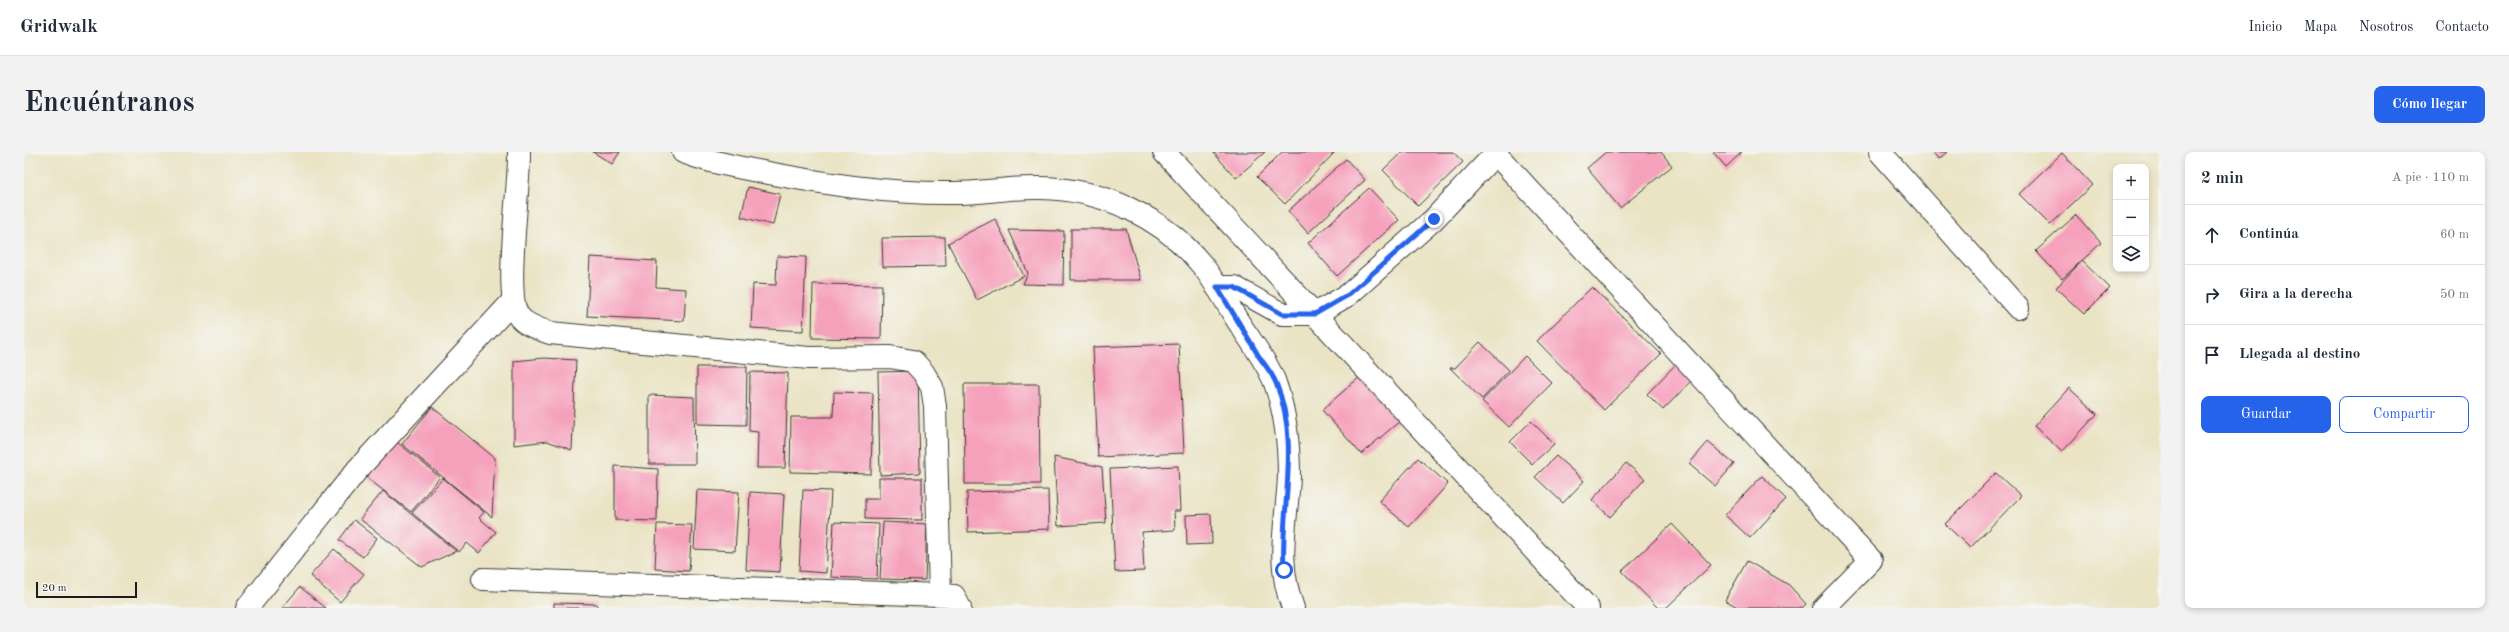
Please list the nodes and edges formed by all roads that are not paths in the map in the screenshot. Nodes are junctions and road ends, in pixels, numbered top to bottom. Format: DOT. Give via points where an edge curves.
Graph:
graph roads {
  1 [pos="519,152"];
  2 [pos="683,152"];
  3 [pos="1164,152"];
  4 [pos="1880,152"];
  5 [pos="1496,153"];
  6 [pos="1217,287"];
  7 [pos="512,302"];
  8 [pos="2018,308"];
  9 [pos="1315,314"];
  10 [pos="483,579"];
  11 [pos="940,596"];
  12 [pos="247,608"];
  13 [pos="960,608"];
  14 [pos="1293,608"];
  15 [pos="1588,608"];
  16 [pos="1824,608"];
  1 -- 7 [label="street" via="520,181 512,257"];
  2 -- 6 [label="street" via="730,167 860,188 954,194 1042,188 1074,191 1106,199 1136,211 1160,226 1192,254"];
  3 -- 9 [label="street"];
  4 -- 8 [label="street"];
  5 -- 9 [label="street" via="1434,219 1348,295"];
  5 -- 16 [label="street" via="1871,560"];
  6 -- 9 [label="street" via="1234,287 1282,314"];
  6 -- 14 [label="street" via="1276,383 1284,413 1289,478 1282,541 1284,570"];
  7 -- 11 [label="street" via="518,316 533,327 550,333 809,358 890,357 913,362 932,387 935,406"];
  7 -- 12 [label="street" via="357,470"];
  9 -- 15 [label="street"];
  10 -- 11 [label="street"];
  11 -- 13 [label="street" via="954,596"];
}
